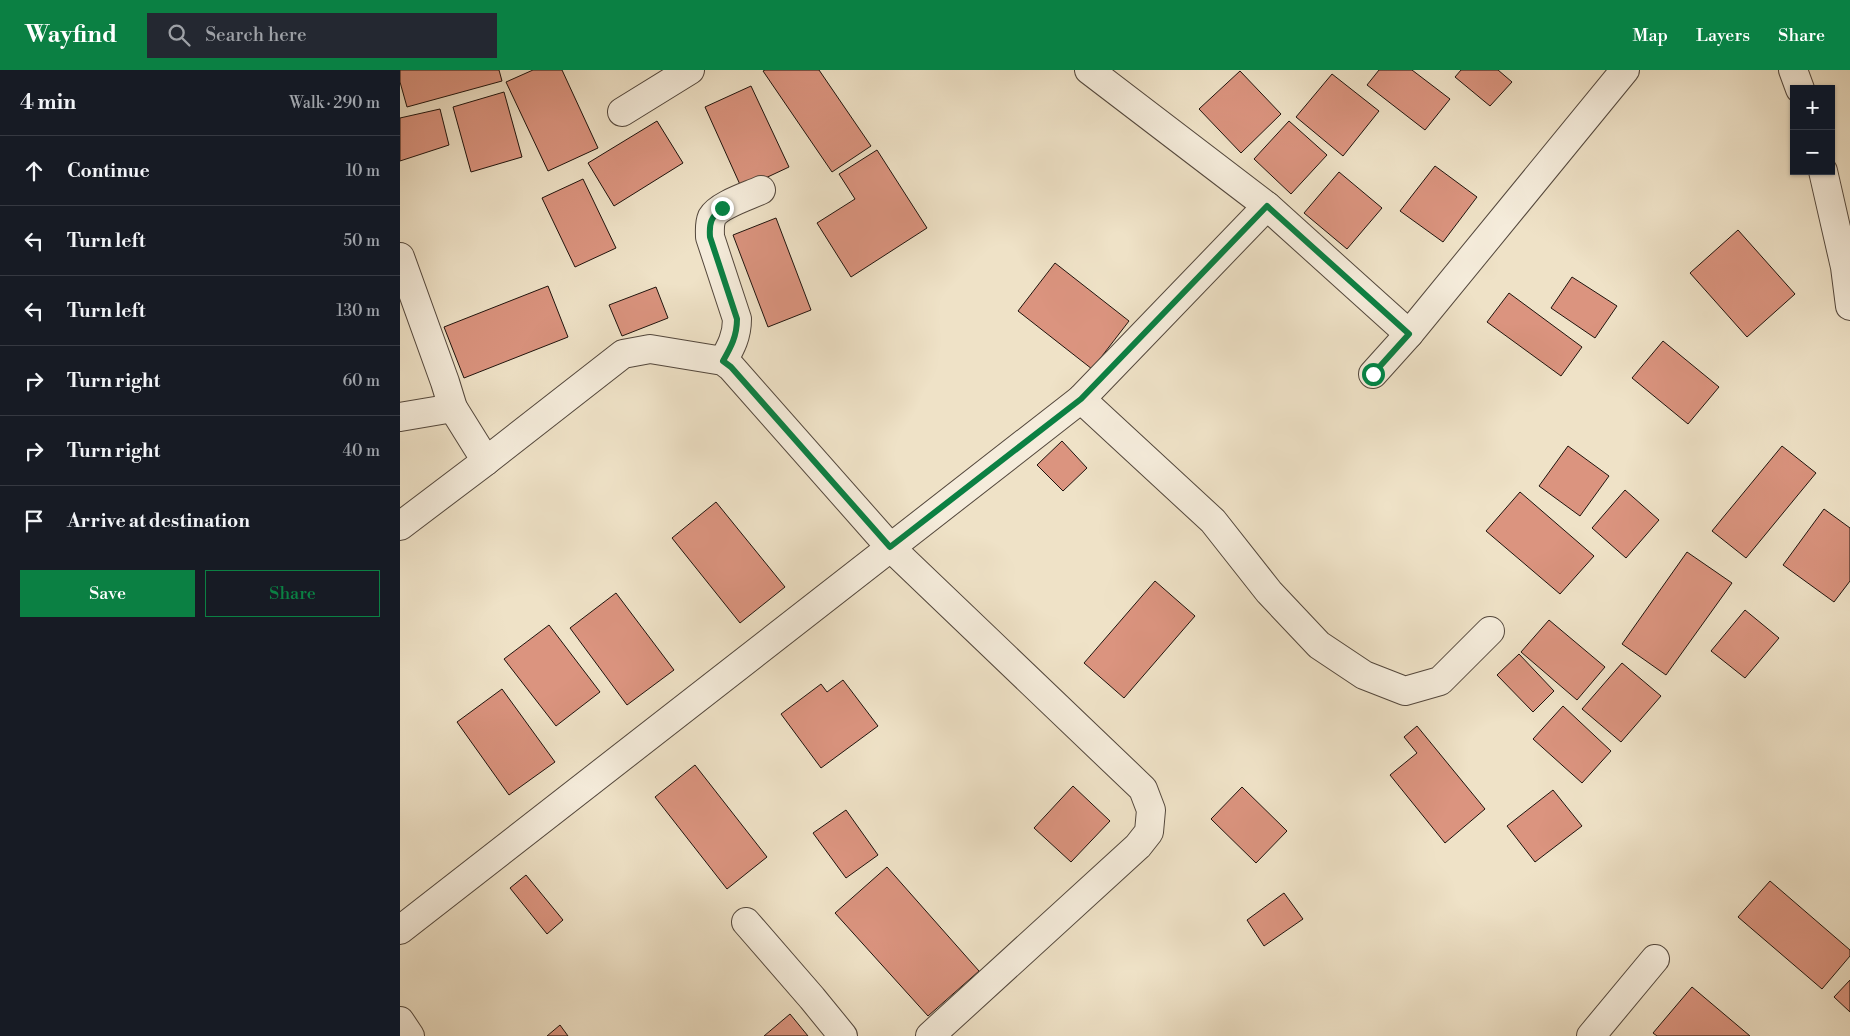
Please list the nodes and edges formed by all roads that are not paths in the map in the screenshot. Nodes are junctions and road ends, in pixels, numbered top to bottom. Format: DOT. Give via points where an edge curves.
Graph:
graph roads {
  1 [pos="690,70"];
  2 [pos="1089,70"];
  3 [pos="1624,70"];
  4 [pos="1794,70"];
  5 [pos="1799,85"];
  6 [pos="622,112"];
  7 [pos="1824,175"];
  8 [pos="761,190"];
  9 [pos="1267,206"];
  10 [pos="400,257"];
  11 [pos="1847,265"];
  12 [pos="1850,306"];
  13 [pos="1409,334"];
  14 [pos="723,361"];
  15 [pos="1373,374"];
  16 [pos="1081,399"];
  17 [pos="453,408"];
  18 [pos="400,417"];
  19 [pos="486,461"];
  20 [pos="400,526"];
  21 [pos="890,547"];
  22 [pos="1490,631"];
  23 [pos="746,922"];
  24 [pos="400,930"];
  25 [pos="1655,959"];
  26 [pos="400,1022"];
  27 [pos="410,1036"];
  28 [pos="842,1036"];
  29 [pos="930,1036"];
  30 [pos="1591,1036"];
  1 -- 6 [label="street"];
  2 -- 9 [label="street"];
  3 -- 13 [label="street"];
  4 -- 5 [label="street"];
  7 -- 11 [label="street"];
  8 -- 14 [label="street" via="722,208 710,223 710,237 737,319 735,340"];
  9 -- 13 [label="street"];
  9 -- 16 [label="street"];
  10 -- 17 [label="street"];
  11 -- 12 [label="street"];
  13 -- 15 [label="street"];
  14 -- 19 [label="street" via="650,349 623,354"];
  14 -- 21 [label="street"];
  16 -- 21 [label="street"];
  16 -- 22 [label="street" via="1213,521 1268,592 1319,645 1364,675 1405,691 1440,681"];
  17 -- 18 [label="street"];
  17 -- 19 [label="street"];
  19 -- 20 [label="street"];
  21 -- 24 [label="street"];
  21 -- 29 [label="street" via="1144,789 1151,810 1149,832 1138,846"];
  23 -- 28 [label="street"];
  25 -- 30 [label="street"];
  26 -- 27 [label="street"];
}
